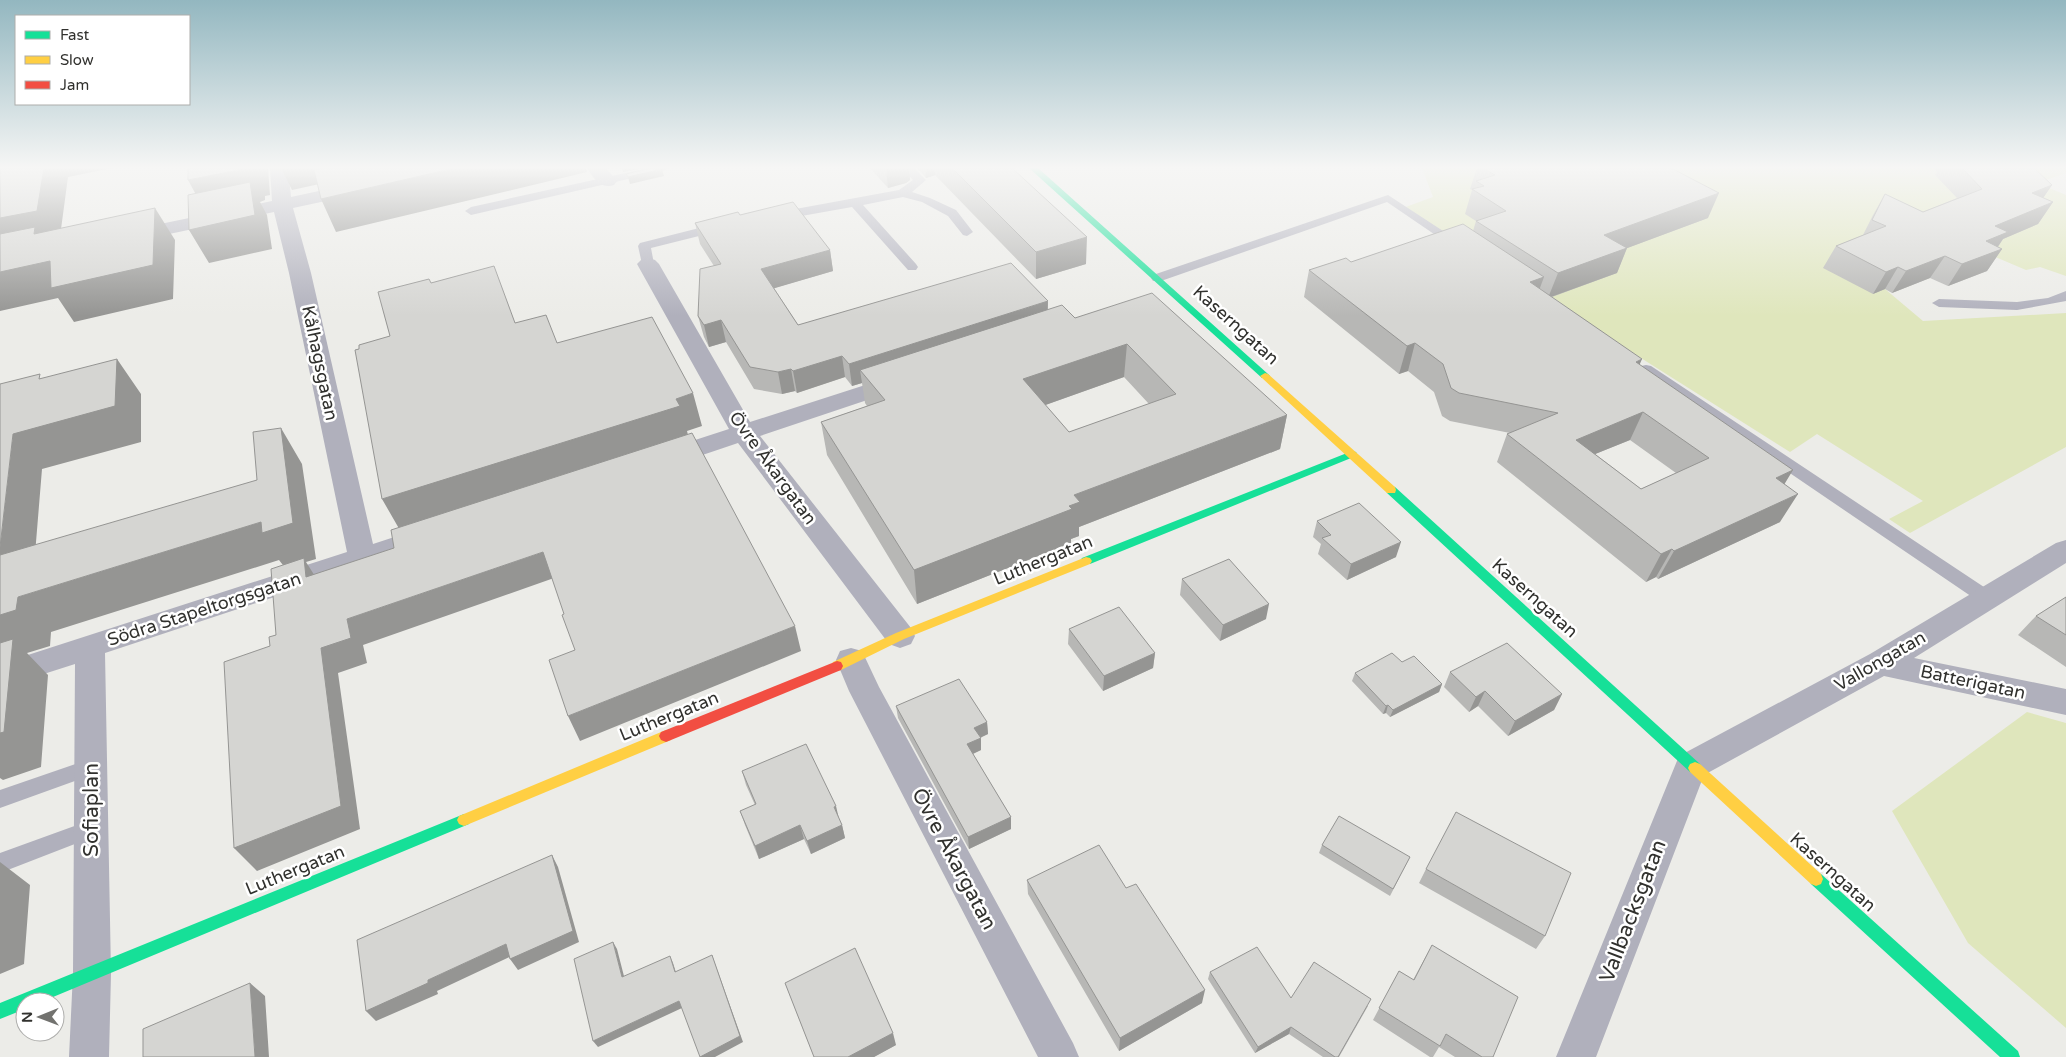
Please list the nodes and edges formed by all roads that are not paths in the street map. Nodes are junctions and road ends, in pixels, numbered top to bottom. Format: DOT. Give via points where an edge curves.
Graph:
graph roads {
  1 [pos="222,217"];
  2 [pos="285,217"];
  3 [pos="868,217"];
  4 [pos="955,217"];
  5 [pos="1088,217"];
  6 [pos="1332,217"];
  7 [pos="1417,217"];
  8 [pos="734,224"];
  9 [pos="967,232"];
  10 [pos="117,239"];
  11 [pos="1470,252"];
  12 [pos="648,264"];
  13 [pos="912,267"];
  14 [pos="1156,278"];
  15 [pos="2066,295"];
  16 [pos="1939,304"];
  17 [pos="1635,362"];
  18 [pos="923,374"];
  19 [pos="744,433"];
  20 [pos="1352,454"];
  21 [pos="641,466"];
  22 [pos="455,527"];
  23 [pos="2066,550"];
  24 [pos="362,558"];
  25 [pos="1987,598"];
  26 [pos="900,636"];
  27 [pos="90,647"];
  28 [pos="851,660"];
  29 [pos="1881,663"];
  30 [pos="0,676"];
  31 [pos="2066,702"];
  32 [pos="1691,766"];
  33 [pos="90,767"];
  34 [pos="0,799"];
  35 [pos="91,829"];
  36 [pos="0,863"];
  37 [pos="92,973"];
  38 [pos="0,1011"];
  39 [pos="89,1057"];
  40 [pos="1059,1057"];
  41 [pos="1576,1057"];
  42 [pos="2012,1057"];
  1 -- 10 [label="street"];
  2 -- 24 [label="street, Kålhagsgatan"];
  3 -- 13 [label="lane"];
  4 -- 9 [label="lane"];
  5 -- 14 [label="main road, Kaserngatan"];
  6 -- 14 [label="lane"];
  7 -- 11 [label="lane"];
  8 -- 12 [label="lane" via="644,246"];
  12 -- 19 [label="street, Övre Åkargatan"];
  14 -- 20 [label="main road, Kaserngatan"];
  15 -- 16 [label="lane" via="2041,305"];
  17 -- 25 [label="lane"];
  18 -- 19 [label="street"];
  19 -- 21 [label="street"];
  19 -- 26 [label="street, Övre Åkargatan"];
  20 -- 26 [label="main road, Luthergatan"];
  20 -- 32 [label="main road, Kaserngatan"];
  22 -- 24 [label="street, Södra Stapeltorgsgatan"];
  23 -- 25 [label="street, Vallongatan"];
  24 -- 27 [label="street, Södra Stapeltorgsgatan"];
  25 -- 29 [label="street, Vallongatan"];
  26 -- 28 [label="main road, Luthergatan"];
  27 -- 30 [label="street, Södra Stapeltorgsgatan"];
  27 -- 33 [label="street, Sofiaplan"];
  28 -- 37 [label="main road, Luthergatan"];
  28 -- 40 [label="street, Övre Åkargatan"];
  29 -- 31 [label="street, Batterigatan"];
  29 -- 32 [label="street, Vallongatan"];
  32 -- 41 [label="street, Vallbacksgatan"];
  32 -- 42 [label="main road, Kaserngatan"];
  33 -- 34 [label="lane"];
  33 -- 35 [label="street, Sofiaplan"];
  35 -- 36 [label="lane"];
  35 -- 37 [label="street, Sofiaplan"];
  37 -- 38 [label="main road, Luthergatan"];
  37 -- 39 [label="street, Sofiaplan"];
}
